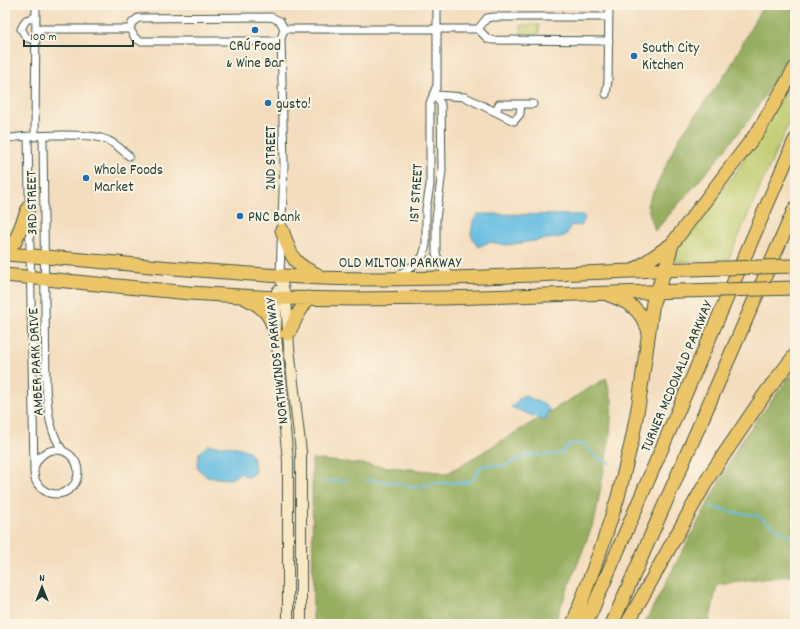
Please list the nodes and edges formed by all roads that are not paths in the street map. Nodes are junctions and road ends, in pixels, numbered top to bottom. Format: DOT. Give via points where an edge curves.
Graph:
graph roads {
  1 [pos="36,5"];
  2 [pos="437,5"];
  3 [pos="608,5"];
  4 [pos="35,17"];
  5 [pos="609,17"];
  6 [pos="36,29"];
  7 [pos="284,29"];
  8 [pos="437,29"];
  9 [pos="478,29"];
  10 [pos="130,30"];
  11 [pos="281,39"];
  12 [pos="36,40"];
  13 [pos="609,41"];
  14 [pos="795,68"];
  15 [pos="606,94"];
  16 [pos="435,95"];
  17 [pos="521,104"];
  18 [pos="533,104"];
  19 [pos="496,112"];
  20 [pos="43,136"];
  21 [pos="31,137"];
  22 [pos="5,139"];
  23 [pos="795,140"];
  24 [pos="130,156"];
  25 [pos="29,206"];
  26 [pos="795,208"];
  27 [pos="282,230"];
  28 [pos="672,244"];
  29 [pos="5,248"];
  30 [pos="5,254"];
  31 [pos="795,266"];
  32 [pos="31,267"];
  33 [pos="45,268"];
  34 [pos="665,270"];
  35 [pos="633,271"];
  36 [pos="5,275"];
  37 [pos="280,276"];
  38 [pos="323,278"];
  39 [pos="454,278"];
  40 [pos="394,279"];
  41 [pos="795,288"];
  42 [pos="656,291"];
  43 [pos="604,293"];
  44 [pos="238,295"];
  45 [pos="281,298"];
  46 [pos="308,298"];
  47 [pos="650,331"];
  48 [pos="282,335"];
  49 [pos="795,355"];
  50 [pos="63,451"];
  51 [pos="34,470"];
  52 [pos="288,624"];
  53 [pos="301,624"];
  54 [pos="573,624"];
  55 [pos="586,624"];
  56 [pos="612,624"];
  57 [pos="627,624"];
  1 -- 4 [label="street, 3RD STREET"];
  2 -- 8 [label="street, 1ST STREET"];
  3 -- 5 [label="street"];
  4 -- 6 [label="street, 3RD STREET"];
  4 -- 12 [label="street" via="26,20 21,29 27,38"];
  5 -- 9 [label="street" via="493,17 487,18"];
  5 -- 13 [label="street"];
  6 -- 10 [label="street"];
  6 -- 12 [label="street, 3RD STREET"];
  7 -- 8 [label="street"];
  7 -- 10 [label="street" via="280,21 271,17 138,18 132,23"];
  7 -- 11 [label="street, 2ND STREET"];
  8 -- 9 [label="street"];
  8 -- 16 [label="street, 1ST STREET"];
  9 -- 13 [label="street" via="492,40"];
  10 -- 11 [label="street" via="140,41"];
  11 -- 27 [label="street, 2ND STREET" via="284,165"];
  12 -- 21 [label="street, 3RD STREET"];
  13 -- 15 [label="street"];
  14 -- 28 [label="highway" via="759,130"];
  16 -- 19 [label="street" via="465,97"];
  16 -- 39 [label="street, 1ST STREET" via="441,104 442,171 436,219 436,253 443,269"];
  16 -- 40 [label="street, 1ST STREET" via="430,103 430,184 426,208 425,251 417,263"];
  17 -- 18 [label="street"];
  17 -- 19 [label="street" via="499,104"];
  17 -- 19 [label="street" via="520,114 514,122"];
  20 -- 21 [label="street"];
  20 -- 24 [label="street" via="101,138 114,143"];
  20 -- 33 [label="street, 3RD STREET"];
  21 -- 22 [label="street"];
  21 -- 25 [label="street, 3RD STREET"];
  23 -- 55 [label="highway, TURNER MCDONALD PARKWAY"];
  25 -- 29 [label="highway" via="15,242"];
  25 -- 32 [label="street, 3RD STREET"];
  26 -- 56 [label="highway"];
  27 -- 37 [label="street, 2ND STREET"];
  27 -- 38 [label="highway" via="295,262"];
  28 -- 34 [label="highway"];
  28 -- 35 [label="highway"];
  30 -- 32 [label="highway, OLD MILTON PARKWAY"];
  31 -- 34 [label="highway, OLD MILTON PARKWAY, bridge"];
  32 -- 33 [label="highway, OLD MILTON PARKWAY"];
  32 -- 33 [label="highway, OLD MILTON PARKWAY"];
  32 -- 36 [label="highway, OLD MILTON PARKWAY"];
  32 -- 51 [label="street, AMBER PARK DRIVE"];
  33 -- 37 [label="highway, OLD MILTON PARKWAY"];
  33 -- 44 [label="highway, OLD MILTON PARKWAY" via="189,293"];
  33 -- 50 [label="street, AMBER PARK DRIVE" via="46,387 49,418 57,442"];
  34 -- 35 [label="highway, OLD MILTON PARKWAY"];
  34 -- 42 [label="highway"];
  35 -- 39 [label="highway, OLD MILTON PARKWAY"];
  37 -- 38 [label="highway, OLD MILTON PARKWAY"];
  37 -- 45 [label="street, NORTHWINDS PARKWAY"];
  38 -- 40 [label="highway, OLD MILTON PARKWAY"];
  39 -- 40 [label="highway, OLD MILTON PARKWAY"];
  41 -- 42 [label="highway, OLD MILTON PARKWAY, bridge"];
  42 -- 43 [label="highway, OLD MILTON PARKWAY"];
  42 -- 47 [label="highway"];
  43 -- 46 [label="highway, OLD MILTON PARKWAY" via="443,298"];
  43 -- 47 [label="highway" via="634,307"];
  44 -- 45 [label="highway, OLD MILTON PARKWAY"];
  44 -- 48 [label="highway" via="263,308"];
  45 -- 46 [label="highway, OLD MILTON PARKWAY"];
  45 -- 48 [label="street, NORTHWINDS PARKWAY"];
  46 -- 48 [label="highway"];
  47 -- 54 [label="highway" via="634,434 618,497"];
  48 -- 52 [label="street, NORTHWINDS PARKWAY" via="288,461"];
  48 -- 53 [label="street, NORTHWINDS PARKWAY" via="301,452"];
  49 -- 57 [label="highway" via="710,475"];
  50 -- 51 [label="street" via="44,453"];
  50 -- 51 [label="street" via="77,466 76,480 67,491 54,494 47,492 37,482"];
}
